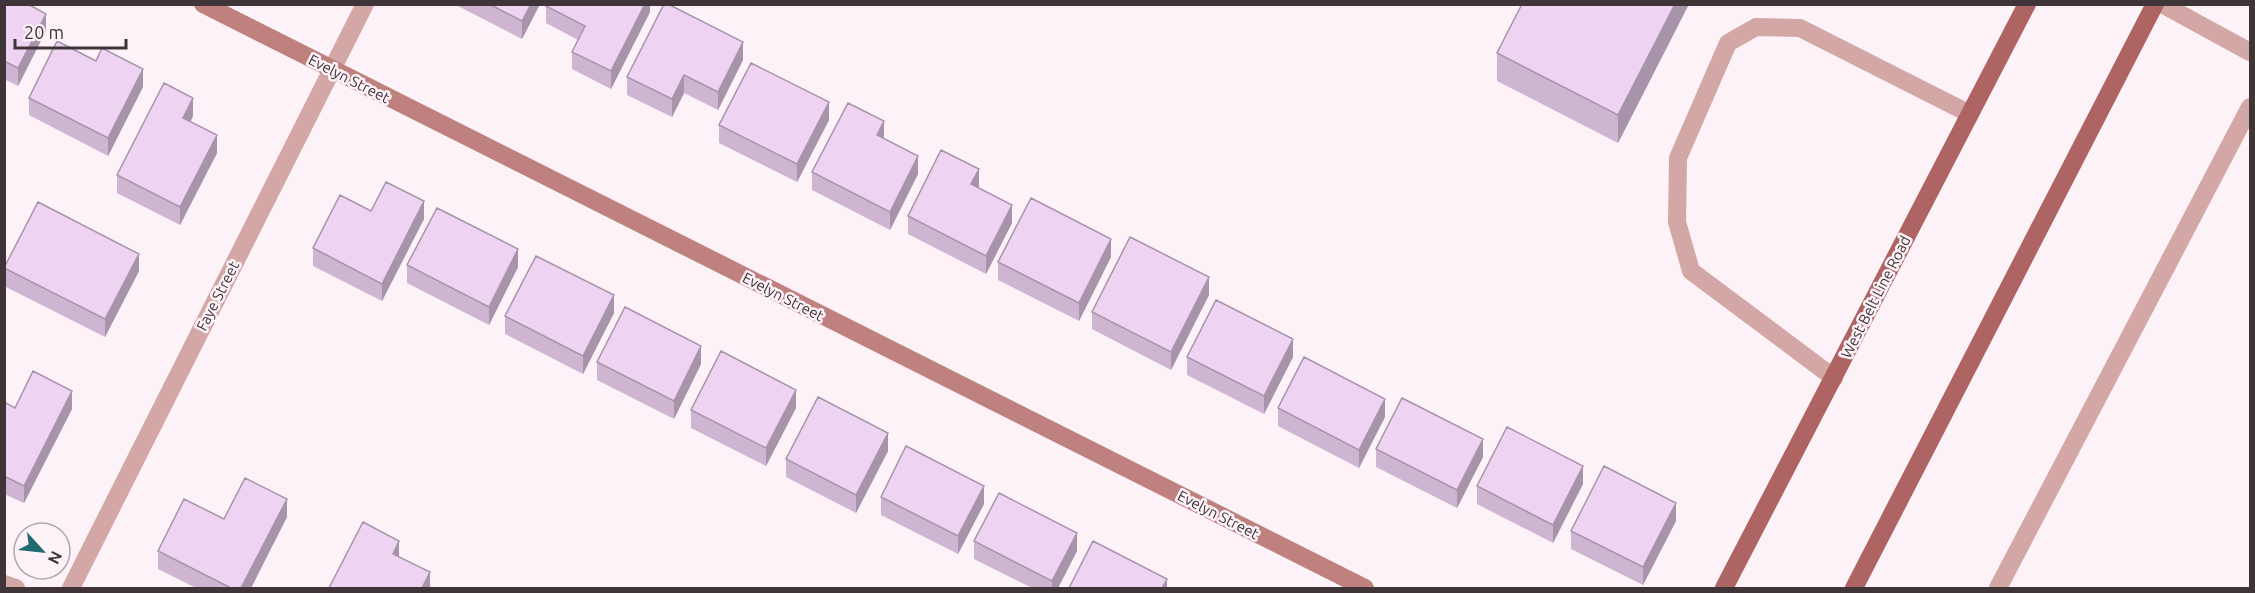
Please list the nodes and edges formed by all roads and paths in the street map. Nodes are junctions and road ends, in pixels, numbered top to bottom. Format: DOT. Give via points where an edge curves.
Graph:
graph roads {
  1 [pos="203,4"];
  2 [pos="365,4"];
  3 [pos="2027,4"];
  4 [pos="2155,4"];
  5 [pos="2162,4"];
  6 [pos="2250,52"];
  7 [pos="332,71"];
  8 [pos="2250,107"];
  9 [pos="1971,114"];
  10 [pos="1834,378"];
  11 [pos="4,584"];
  12 [pos="16,588"];
  13 [pos="71,588"];
  14 [pos="1365,588"];
  15 [pos="1724,588"];
  16 [pos="1854,588"];
  17 [pos="1998,588"];
  1 -- 7 [label="street, Evelyn Street"];
  2 -- 7 [label="street, Faye Street"];
  3 -- 9 [label="main road, West Belt Line Road"];
  4 -- 16 [label="main road"];
  5 -- 6 [label="street"];
  7 -- 13 [label="street, Faye Street"];
  7 -- 14 [label="street, Evelyn Street"];
  8 -- 17 [label="street"];
  9 -- 10 [label="main road, West Belt Line Road"];
  9 -- 10 [label="street" via="1800,28 1756,27 1728,43 1678,158 1677,222 1691,271"];
  10 -- 15 [label="main road, West Belt Line Road"];
  11 -- 12 [label="street"];
}
